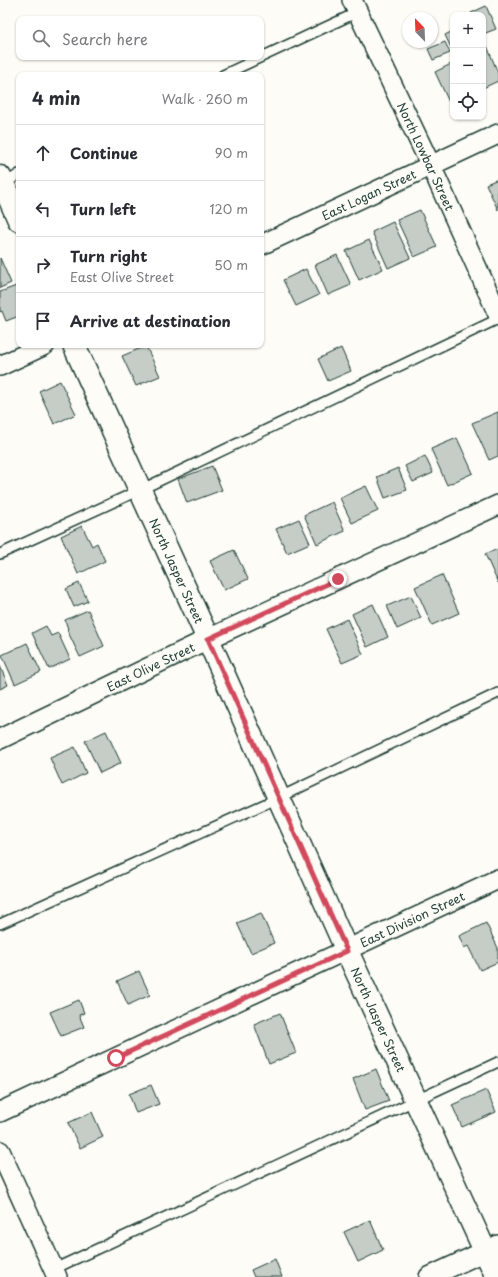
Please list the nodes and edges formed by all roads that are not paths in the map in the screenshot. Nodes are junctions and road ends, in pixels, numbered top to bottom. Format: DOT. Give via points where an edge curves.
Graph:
graph roads {
  1 [pos="355,6"];
  2 [pos="264,54"];
  3 [pos="252,60"];
  4 [pos="229,72"];
  5 [pos="498,134"];
  6 [pos="431,166"];
  7 [pos="6,181"];
  8 [pos="16,211"];
  9 [pos="264,244"];
  10 [pos="498,314"];
  11 [pos="498,319"];
  12 [pos="39,348"];
  13 [pos="75,348"];
  14 [pos="0,366"];
  15 [pos="140,490"];
  16 [pos="498,505"];
  17 [pos="0,554"];
  18 [pos="208,639"];
  19 [pos="498,693"];
  20 [pos="0,739"];
  21 [pos="278,798"];
  22 [pos="498,879"];
  23 [pos="0,924"];
  24 [pos="347,951"];
  25 [pos="498,1062"];
  26 [pos="416,1100"];
  27 [pos="0,1112"];
  28 [pos="0,1150"];
  29 [pos="492,1248"];
  30 [pos="55,1273"];
  31 [pos="429,1277"];
  32 [pos="497,1277"];
  1 -- 2 [label="lane"];
  1 -- 6 [label="street, North Lowbar Street"];
  3 -- 4 [label="lane"];
  5 -- 6 [label="street, East Logan Street"];
  6 -- 9 [label="street, East Logan Street"];
  6 -- 10 [label="street, North Lowbar Street"];
  7 -- 8 [label="street"];
  11 -- 15 [label="lane"];
  12 -- 14 [label="street"];
  13 -- 15 [label="street, North Jasper Street"];
  15 -- 17 [label="lane"];
  15 -- 18 [label="street, North Jasper Street"];
  16 -- 18 [label="street, East Olive Street"];
  18 -- 20 [label="street, East Olive Street"];
  18 -- 21 [label="street, North Jasper Street"];
  19 -- 21 [label="lane"];
  21 -- 23 [label="lane"];
  21 -- 24 [label="street, North Jasper Street"];
  22 -- 24 [label="street, East Division Street"];
  24 -- 26 [label="street, North Jasper Street"];
  24 -- 27 [label="street, East Division Street"];
  25 -- 26 [label="lane"];
  26 -- 29 [label="street, North Jasper Street"];
  26 -- 30 [label="lane"];
  28 -- 30 [label="street"];
  29 -- 31 [label="street"];
  29 -- 32 [label="street, North Jasper Street"];
}
